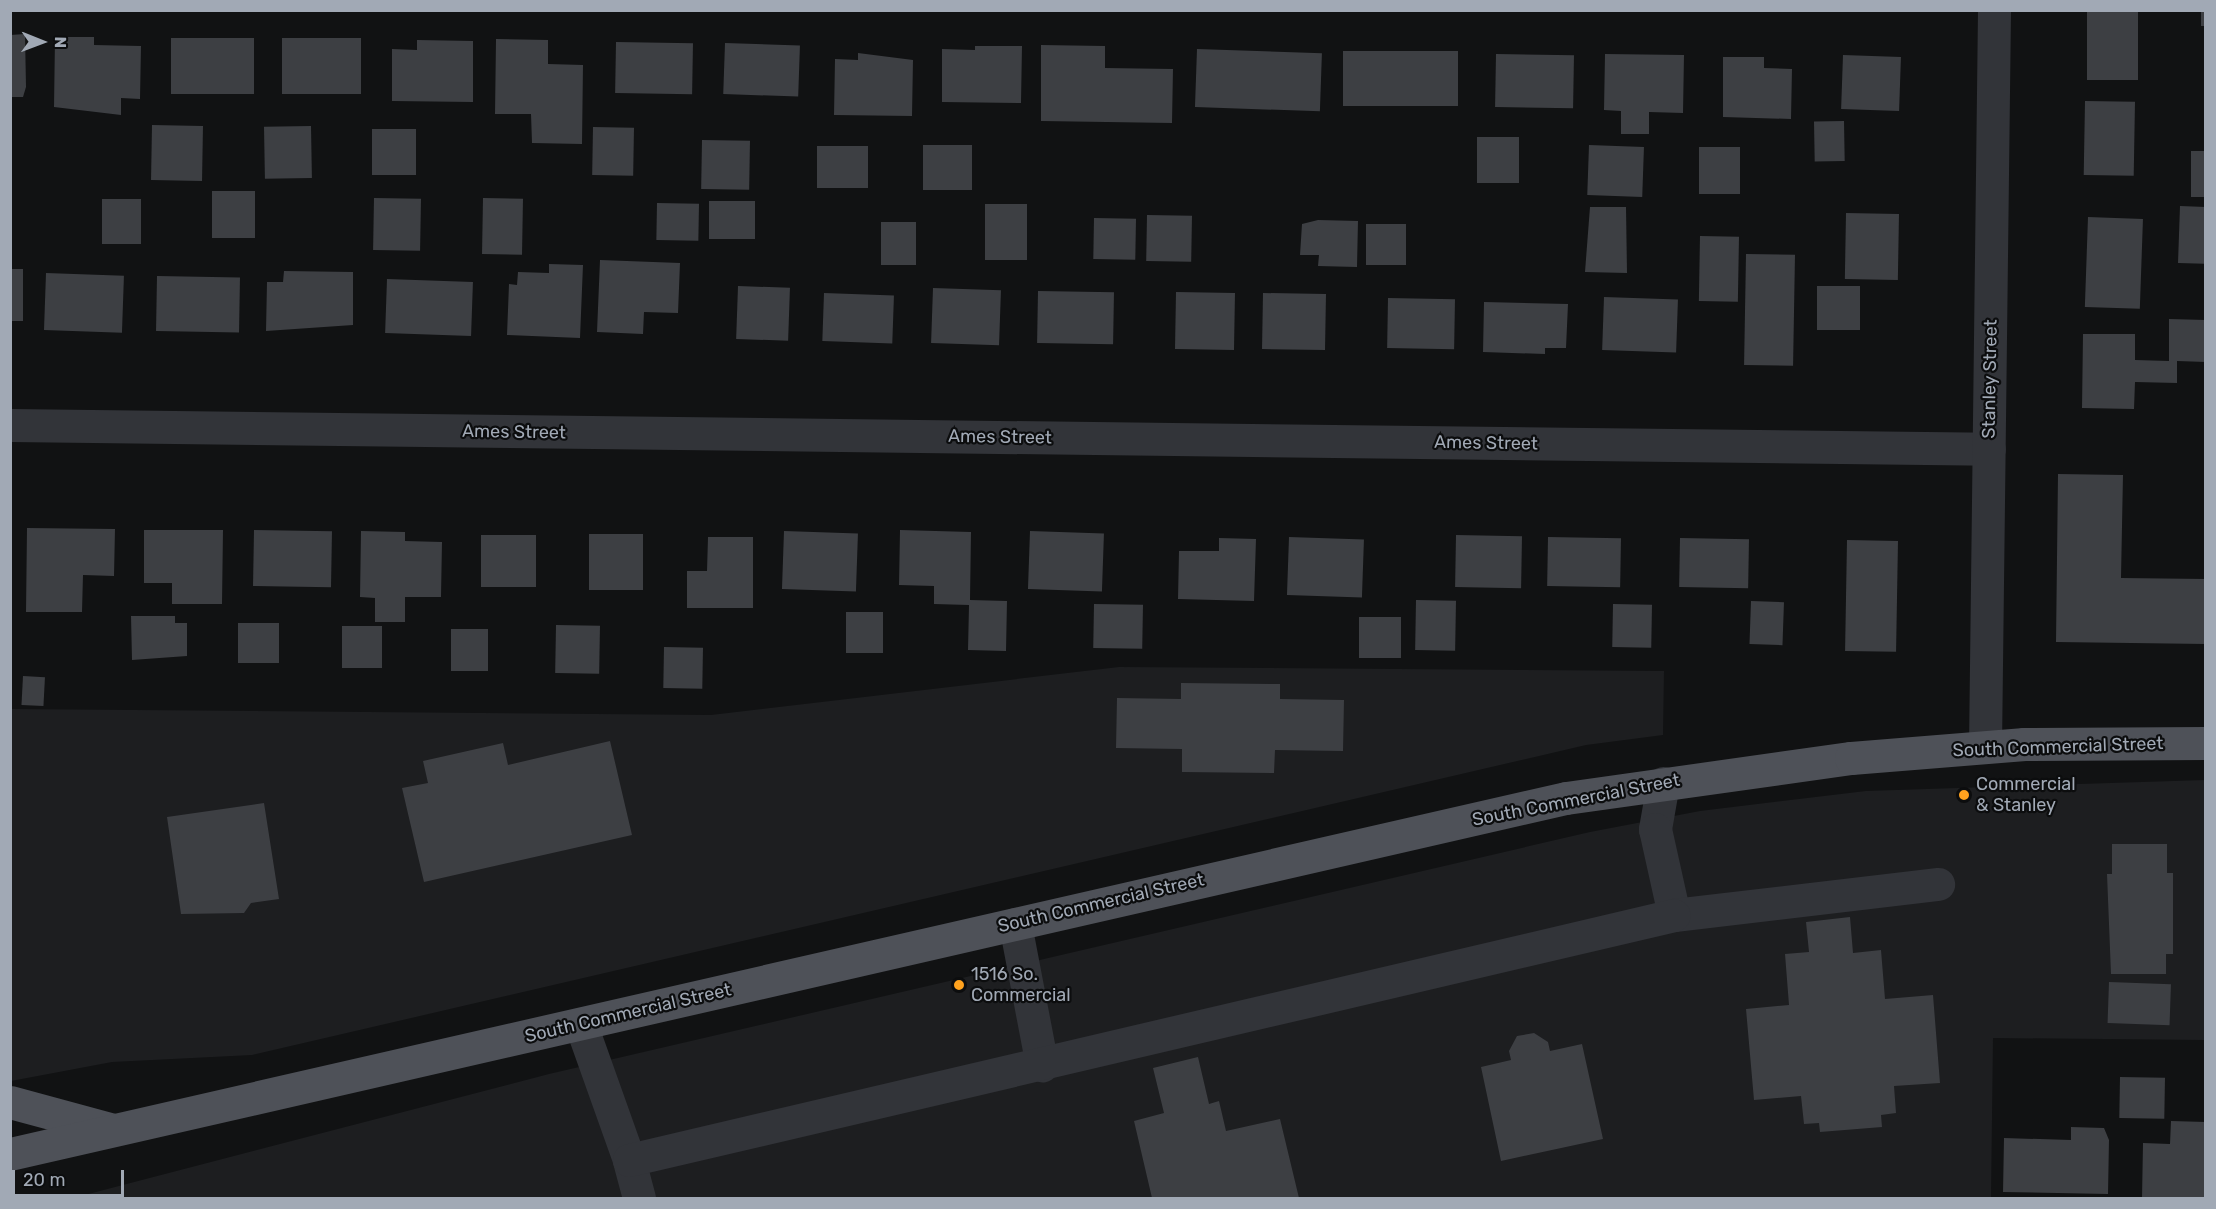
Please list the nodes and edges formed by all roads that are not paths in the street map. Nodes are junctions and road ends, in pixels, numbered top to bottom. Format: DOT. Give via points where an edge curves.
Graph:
graph roads {
  1 [pos="1994,10"];
  2 [pos="10,425"];
  3 [pos="1989,449"];
  4 [pos="2205,743"];
  5 [pos="1985,747"];
  6 [pos="1663,783"];
  7 [pos="1938,884"];
  8 [pos="1674,915"];
  9 [pos="1016,924"];
  10 [pos="581,1024"];
  11 [pos="1042,1065"];
  12 [pos="10,1102"];
  13 [pos="115,1131"];
  14 [pos="10,1154"];
  15 [pos="629,1160"];
  16 [pos="639,1198"];
  1 -- 3 [label="street, Stanley Street"];
  2 -- 3 [label="street, Ames Street"];
  3 -- 5 [label="street, Stanley Street"];
  4 -- 5 [label="main road, South Commercial Street"];
  5 -- 6 [label="main road, South Commercial Street"];
  6 -- 8 [label="street" via="1655,829"];
  6 -- 9 [label="main road, South Commercial Street" via="1555,801"];
  7 -- 8 [label="street"];
  8 -- 11 [label="street"];
  9 -- 10 [label="main road, South Commercial Street"];
  9 -- 11 [label="street"];
  10 -- 13 [label="main road, South Commercial Street"];
  10 -- 15 [label="street"];
  11 -- 15 [label="street"];
  12 -- 13 [label="main road"];
  13 -- 14 [label="main road, South Commercial Street"];
  15 -- 16 [label="street"];
}
